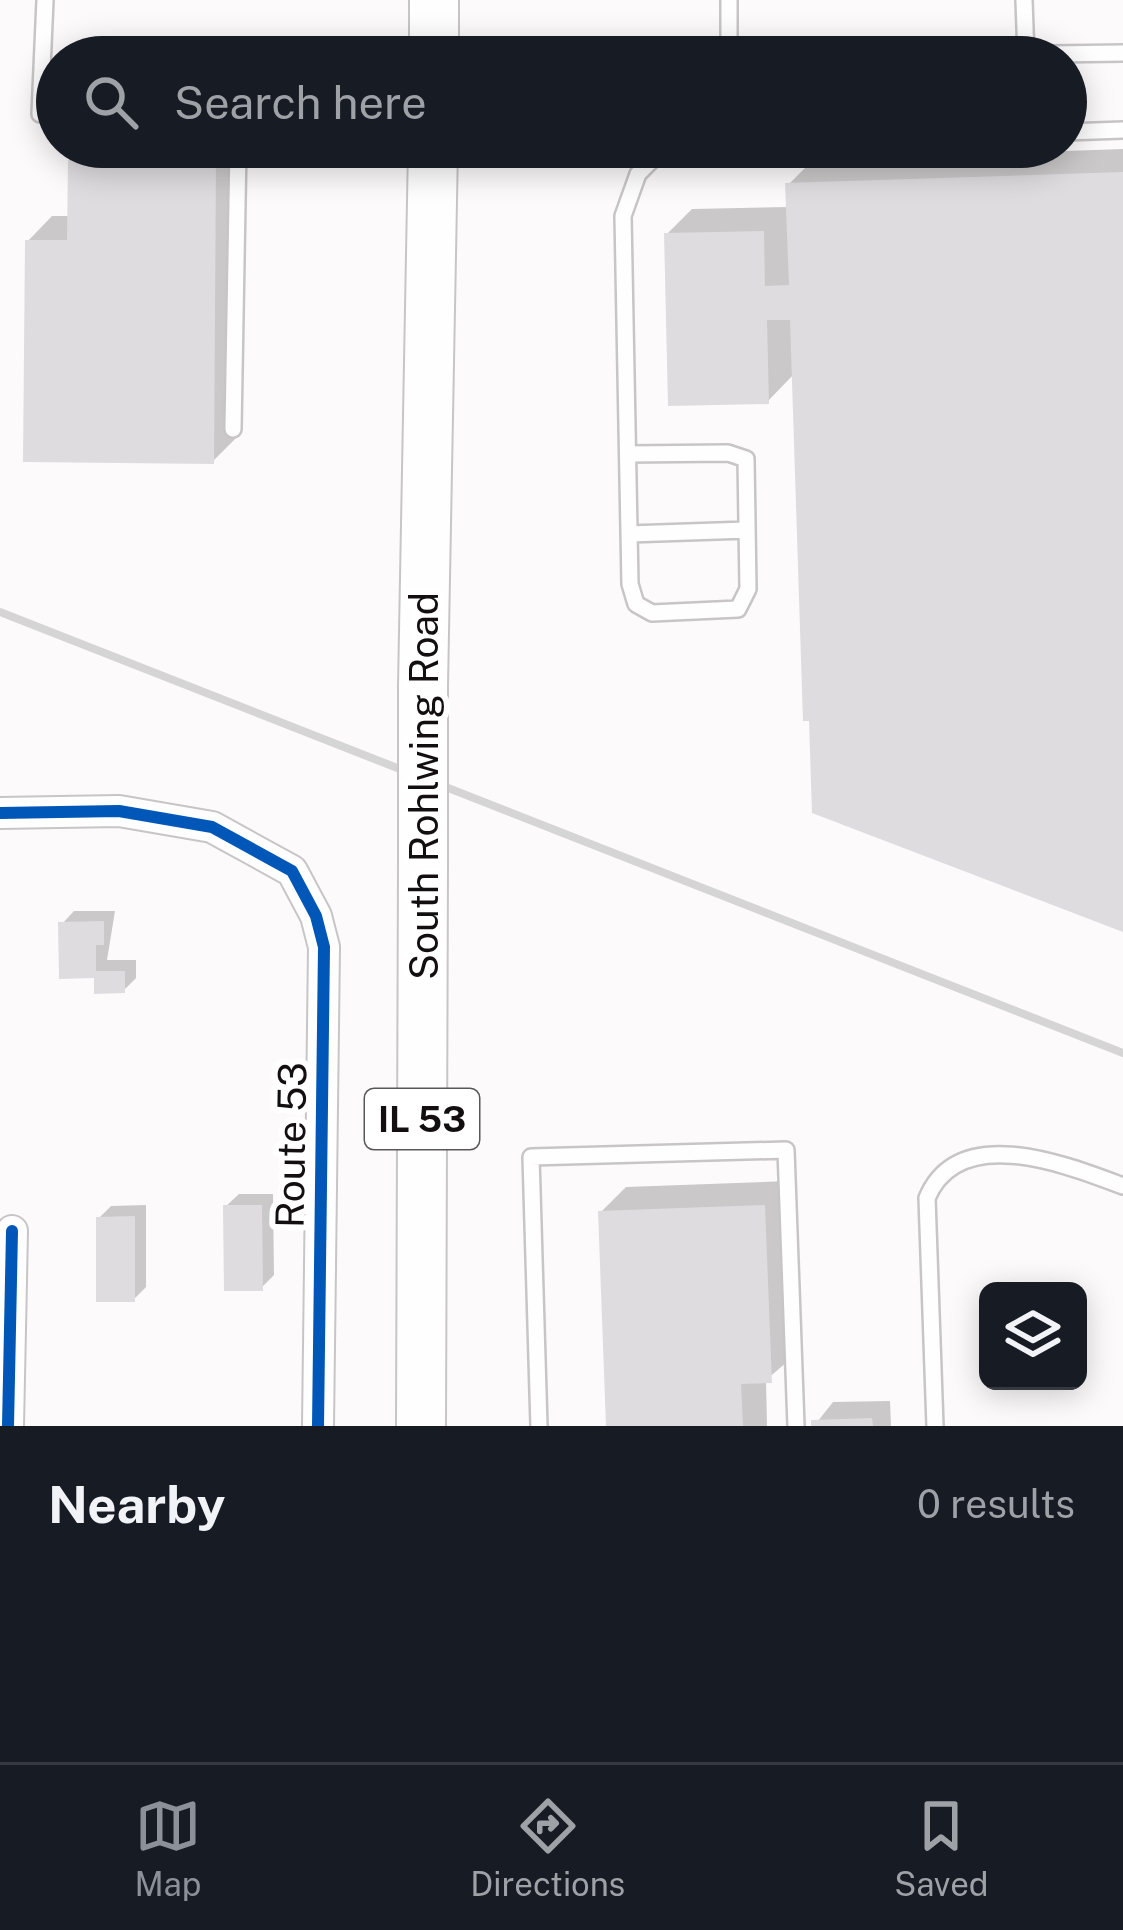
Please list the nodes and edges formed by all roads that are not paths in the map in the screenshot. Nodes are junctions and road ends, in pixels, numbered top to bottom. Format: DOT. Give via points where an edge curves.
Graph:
graph roads {
  1 [pos="45,0"];
  2 [pos="434,0"];
  3 [pos="729,0"];
  4 [pos="1024,0"];
  5 [pos="43,36"];
  6 [pos="434,36"];
  7 [pos="729,36"];
  8 [pos="1025,36"];
  9 [pos="1123,52"];
  10 [pos="1087,53"];
  11 [pos="1123,130"];
  12 [pos="1087,131"];
  13 [pos="238,168"];
  14 [pos="433,168"];
  15 [pos="644,168"];
  16 [pos="233,429"];
  17 [pos="628,454"];
  18 [pos="747,530"];
  19 [pos="629,534"];
  20 [pos="0,813"];
  21 [pos="1123,1186"];
  22 [pos="12,1231"];
  23 [pos="8,1426"];
  24 [pos="318,1426"];
  25 [pos="421,1426"];
  26 [pos="538,1426"];
  27 [pos="796,1426"];
  28 [pos="935,1426"];
  1 -- 5 [label="lane"];
  2 -- 6 [label="main road"];
  3 -- 7 [label="lane"];
  4 -- 8 [label="lane"];
  9 -- 10 [label="lane"];
  11 -- 12 [label="lane"];
  13 -- 16 [label="lane"];
  14 -- 25 [label="main road, South Rohlwing Road / IL 53, bridge"];
  15 -- 17 [label="lane" via="623,216"];
  17 -- 18 [label="lane" via="746,459"];
  17 -- 19 [label="lane"];
  18 -- 19 [label="lane"];
  18 -- 19 [label="lane" via="748,589 738,609 652,613 636,604 630,584"];
  20 -- 24 [label="street, Route 53" via="119,812 212,827 292,871 316,916 324,947"];
  21 -- 28 [label="lane" via="1052,1160 1000,1155 975,1158 932,1185"];
  22 -- 23 [label="street"];
  26 -- 27 [label="lane" via="531,1157 786,1150"];
}
